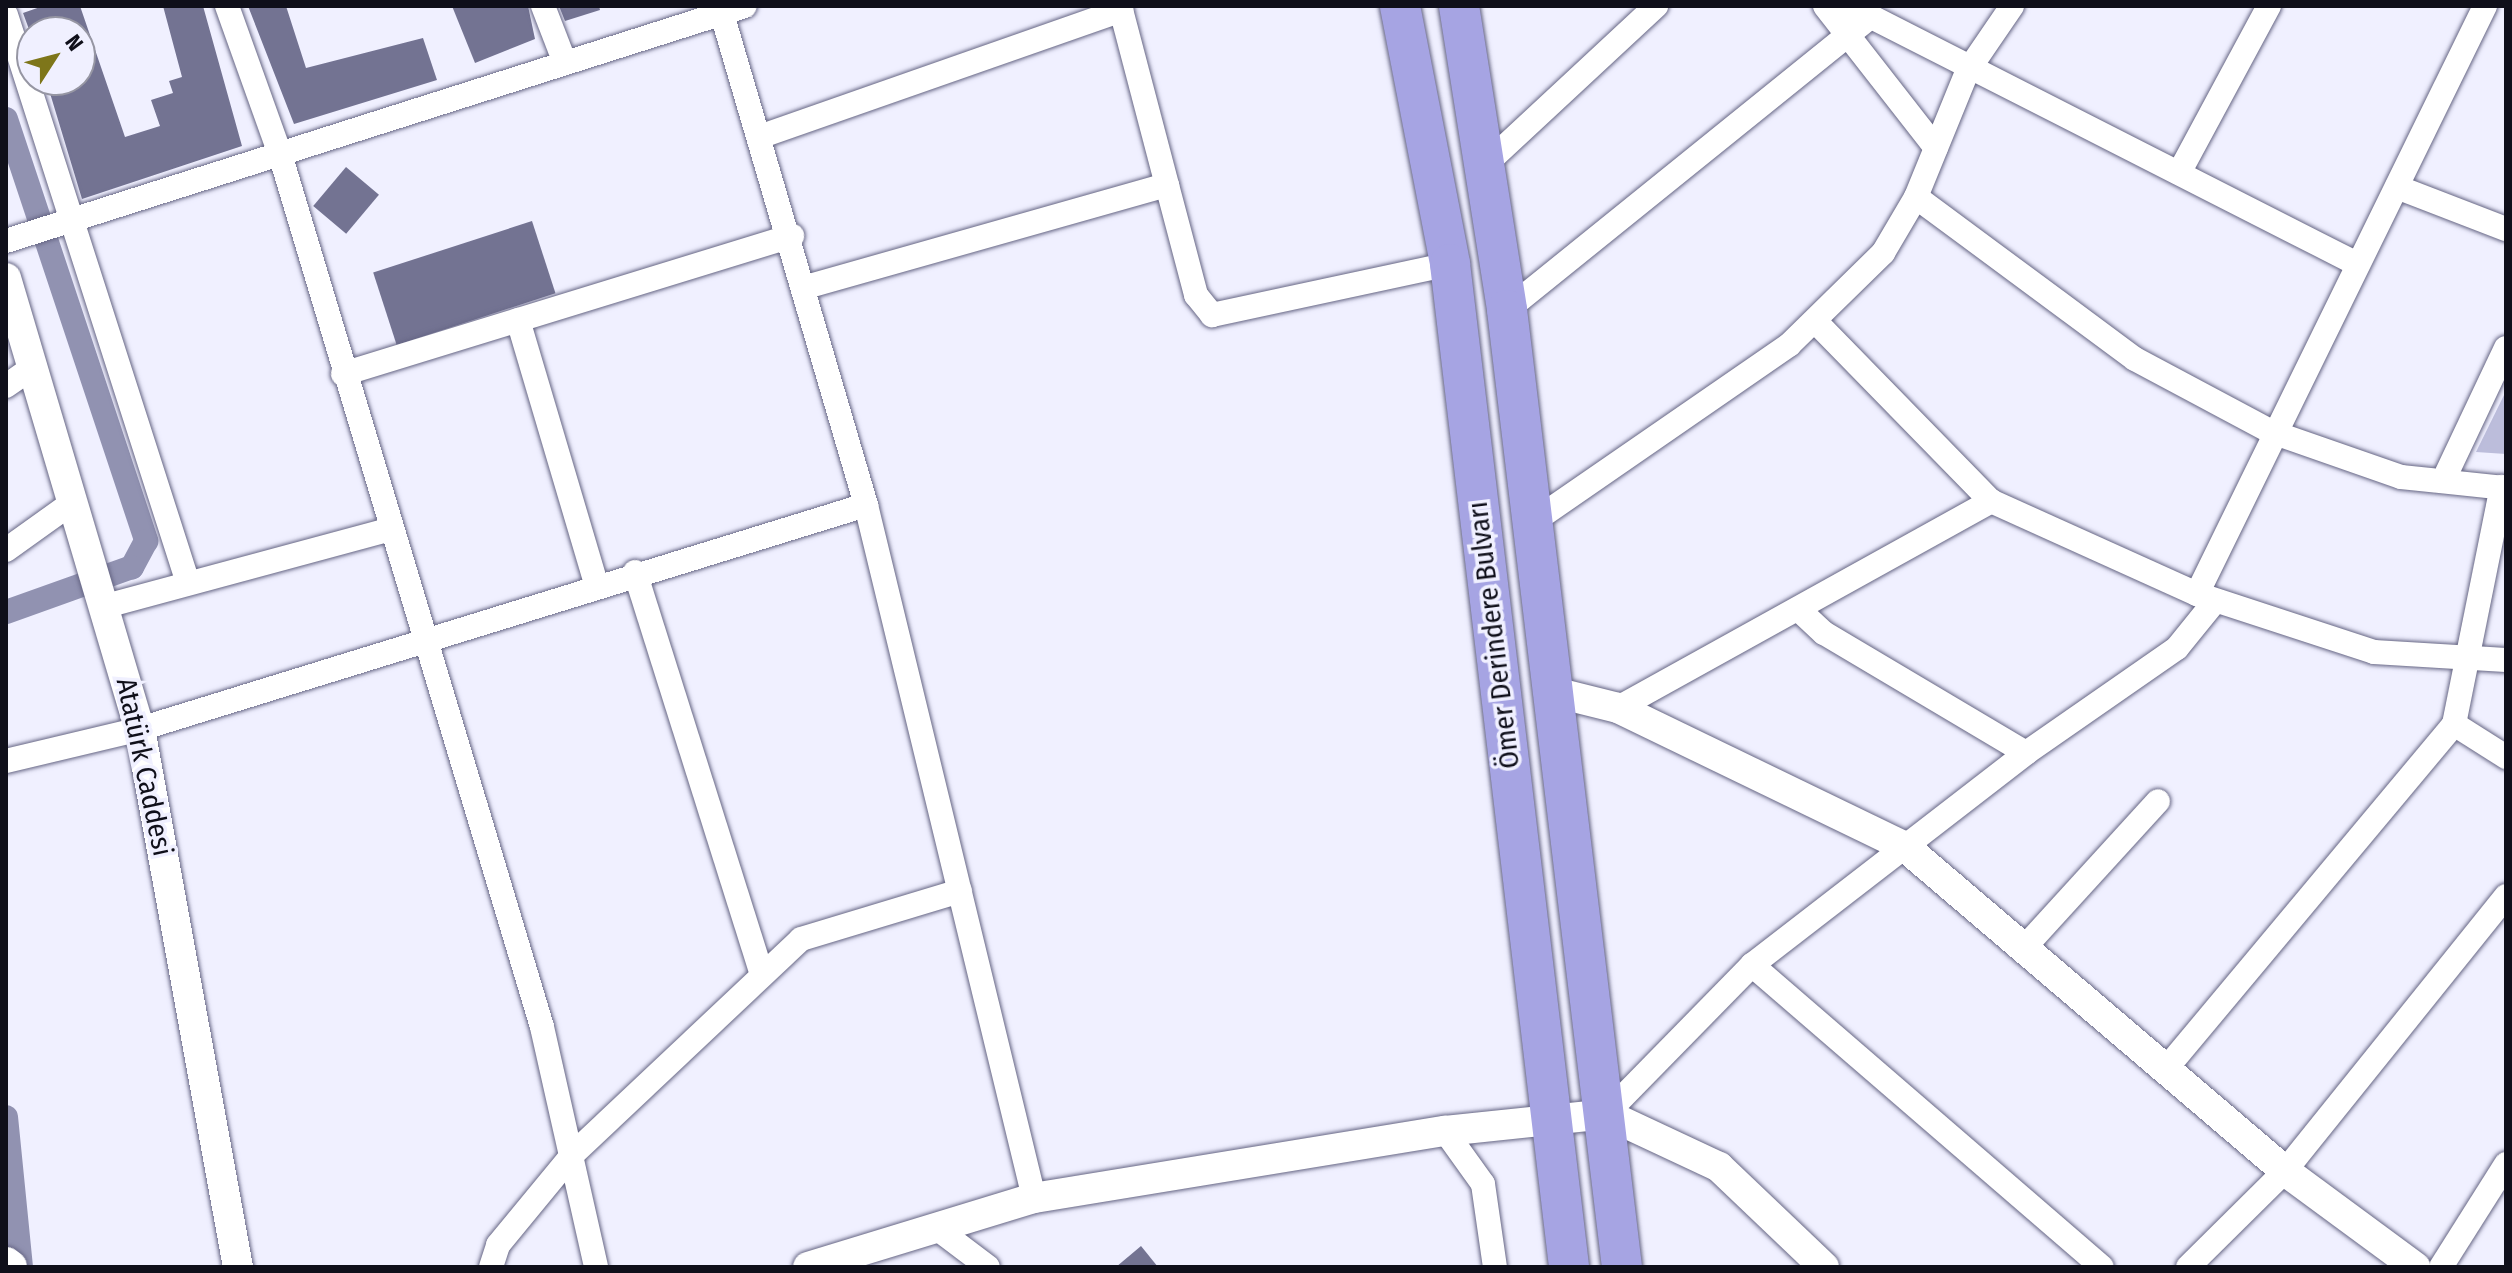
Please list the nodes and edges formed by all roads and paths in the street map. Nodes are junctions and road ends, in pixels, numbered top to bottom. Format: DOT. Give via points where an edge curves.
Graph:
graph roads {
  1 [pos="227,6"];
  2 [pos="543,6"];
  3 [pos="1400,6"];
  4 [pos="1459,6"];
  5 [pos="1656,6"];
  6 [pos="1825,6"];
  7 [pos="2012,6"];
  8 [pos="2269,6"];
  9 [pos="2485,6"];
  10 [pos="1120,8"];
  11 [pos="734,10"];
  12 [pos="1860,12"];
  13 [pos="6,15"];
  14 [pos="1848,36"];
  15 [pos="565,63"];
  16 [pos="1967,72"];
  17 [pos="759,137"];
  18 [pos="1936,148"];
  19 [pos="280,154"];
  20 [pos="1487,163"];
  21 [pos="2179,173"];
  22 [pos="1167,185"];
  23 [pos="2397,187"];
  24 [pos="1916,197"];
  25 [pos="71,220"];
  26 [pos="2506,229"];
  27 [pos="792,236"];
  28 [pos="6,241"];
  29 [pos="1450,264"];
  30 [pos="2357,264"];
  31 [pos="6,278"];
  32 [pos="806,287"];
  33 [pos="1507,310"];
  34 [pos="518,320"];
  35 [pos="1817,323"];
  36 [pos="2506,348"];
  37 [pos="32,368"];
  38 [pos="343,374"];
  39 [pos="6,386"];
  40 [pos="2272,432"];
  41 [pos="2443,481"];
  42 [pos="2504,487"];
  43 [pos="1991,501"];
  44 [pos="73,502"];
  45 [pos="866,505"];
  46 [pos="1534,521"];
  47 [pos="391,529"];
  48 [pos="6,550"];
  49 [pos="635,572"];
  50 [pos="188,583"];
  51 [pos="596,583"];
  52 [pos="2206,597"];
  53 [pos="106,606"];
  54 [pos="1798,609"];
  55 [pos="427,639"];
  56 [pos="2470,658"];
  57 [pos="2506,660"];
  58 [pos="1554,692"];
  59 [pos="1618,708"];
  60 [pos="2454,724"];
  61 [pos="140,729"];
  62 [pos="2026,753"];
  63 [pos="2506,757"];
  64 [pos="11,760"];
  65 [pos="2158,801"];
  66 [pos="1904,846"];
  67 [pos="960,891"];
  68 [pos="2506,896"];
  69 [pos="2023,949"];
  70 [pos="1752,965"];
  71 [pos="762,974"];
  72 [pos="2165,1070"];
  73 [pos="1606,1114"];
  74 [pos="1555,1121"];
  75 [pos="1445,1131"];
  76 [pos="573,1154"];
  77 [pos="2506,1164"];
  78 [pos="2285,1171"];
  79 [pos="1034,1198"];
  80 [pos="935,1227"];
  81 [pos="238,1267"];
  82 [pos="491,1267"];
  83 [pos="596,1267"];
  84 [pos="808,1267"];
  85 [pos="988,1267"];
  86 [pos="1495,1267"];
  87 [pos="1569,1267"];
  88 [pos="1622,1267"];
  89 [pos="1824,1267"];
  90 [pos="2102,1267"];
  91 [pos="2188,1267"];
  92 [pos="2415,1267"];
  93 [pos="2441,1267"];
  1 -- 19 [label="street"];
  2 -- 15 [label="street"];
  3 -- 29 [label="highway, Ömer Derindere Bulvarı"];
  4 -- 20 [label="highway, Ömer Derindere Bulvarı"];
  5 -- 20 [label="street"];
  6 -- 14 [label="street"];
  7 -- 16 [label="street"];
  8 -- 21 [label="street"];
  9 -- 23 [label="street"];
  10 -- 17 [label="street"];
  10 -- 22 [label="street"];
  11 -- 15 [label="street"];
  11 -- 17 [label="street"];
  12 -- 14 [label="street"];
  12 -- 16 [label="street"];
  13 -- 25 [label="street"];
  14 -- 18 [label="street"];
  14 -- 33 [label="street"];
  15 -- 19 [label="street"];
  16 -- 18 [label="street"];
  16 -- 21 [label="street"];
  17 -- 27 [label="street"];
  18 -- 24 [label="street"];
  19 -- 25 [label="street"];
  19 -- 38 [label="street"];
  20 -- 33 [label="highway, Ömer Derindere Bulvarı"];
  21 -- 30 [label="street"];
  22 -- 29 [label="street" via="1196,295 1212,315"];
  22 -- 32 [label="street"];
  23 -- 26 [label="street"];
  23 -- 30 [label="street"];
  24 -- 35 [label="street" via="1883,253"];
  24 -- 40 [label="street" via="2135,359"];
  25 -- 28 [label="street"];
  25 -- 50 [label="street"];
  27 -- 32 [label="street"];
  27 -- 34 [label="street"];
  29 -- 74 [label="highway, Ömer Derindere Bulvarı"];
  30 -- 40 [label="street"];
  31 -- 37 [label="street, Atatürk Caddesi"];
  32 -- 45 [label="street"];
  33 -- 46 [label="highway, Ömer Derindere Bulvarı"];
  34 -- 38 [label="street"];
  34 -- 51 [label="street"];
  35 -- 43 [label="street"];
  35 -- 46 [label="street"];
  36 -- 41 [label="street"];
  37 -- 39 [label="street"];
  37 -- 44 [label="street, Atatürk Caddesi"];
  38 -- 47 [label="street"];
  40 -- 41 [label="street" via="2401,477"];
  40 -- 52 [label="street"];
  41 -- 42 [label="street"];
  42 -- 56 [label="street"];
  43 -- 52 [label="street"];
  43 -- 54 [label="street"];
  44 -- 48 [label="street"];
  44 -- 53 [label="street, Atatürk Caddesi"];
  45 -- 49 [label="street"];
  45 -- 67 [label="street"];
  46 -- 58 [label="highway, Ömer Derindere Bulvarı"];
  47 -- 50 [label="street"];
  47 -- 55 [label="street"];
  49 -- 51 [label="street"];
  49 -- 71 [label="street"];
  50 -- 53 [label="street"];
  51 -- 55 [label="street"];
  52 -- 56 [label="street" via="2374,652"];
  52 -- 62 [label="street" via="2177,648"];
  53 -- 61 [label="street, Atatürk Caddesi"];
  54 -- 59 [label="street"];
  54 -- 62 [label="street" via="1824,633"];
  55 -- 61 [label="street"];
  55 -- 76 [label="street"];
  56 -- 57 [label="street"];
  56 -- 60 [label="street"];
  58 -- 59 [label="street"];
  58 -- 73 [label="highway, Ömer Derindere Bulvarı"];
  59 -- 66 [label="street"];
  60 -- 63 [label="street"];
  60 -- 72 [label="street"];
  61 -- 64 [label="street"];
  61 -- 81 [label="street, Atatürk Caddesi"];
  62 -- 66 [label="street"];
  65 -- 69 [label="street"];
  66 -- 69 [label="street"];
  66 -- 70 [label="street"];
  67 -- 71 [label="street" via="801,939"];
  67 -- 79 [label="street"];
  68 -- 78 [label="street"];
  69 -- 72 [label="street"];
  70 -- 73 [label="street"];
  70 -- 90 [label="street"];
  71 -- 76 [label="street"];
  72 -- 78 [label="street"];
  73 -- 74 [label="street"];
  73 -- 88 [label="highway, Ömer Derindere Bulvarı"];
  73 -- 89 [label="street" via="1719,1167"];
  74 -- 75 [label="street"];
  74 -- 87 [label="highway, Ömer Derindere Bulvarı"];
  75 -- 79 [label="street"];
  75 -- 86 [label="street" via="1483,1184"];
  76 -- 82 [label="street" via="498,1245"];
  76 -- 83 [label="street"];
  77 -- 93 [label="street"];
  78 -- 91 [label="street"];
  78 -- 92 [label="street"];
  79 -- 80 [label="street"];
  80 -- 84 [label="street"];
  80 -- 85 [label="street"];
}
